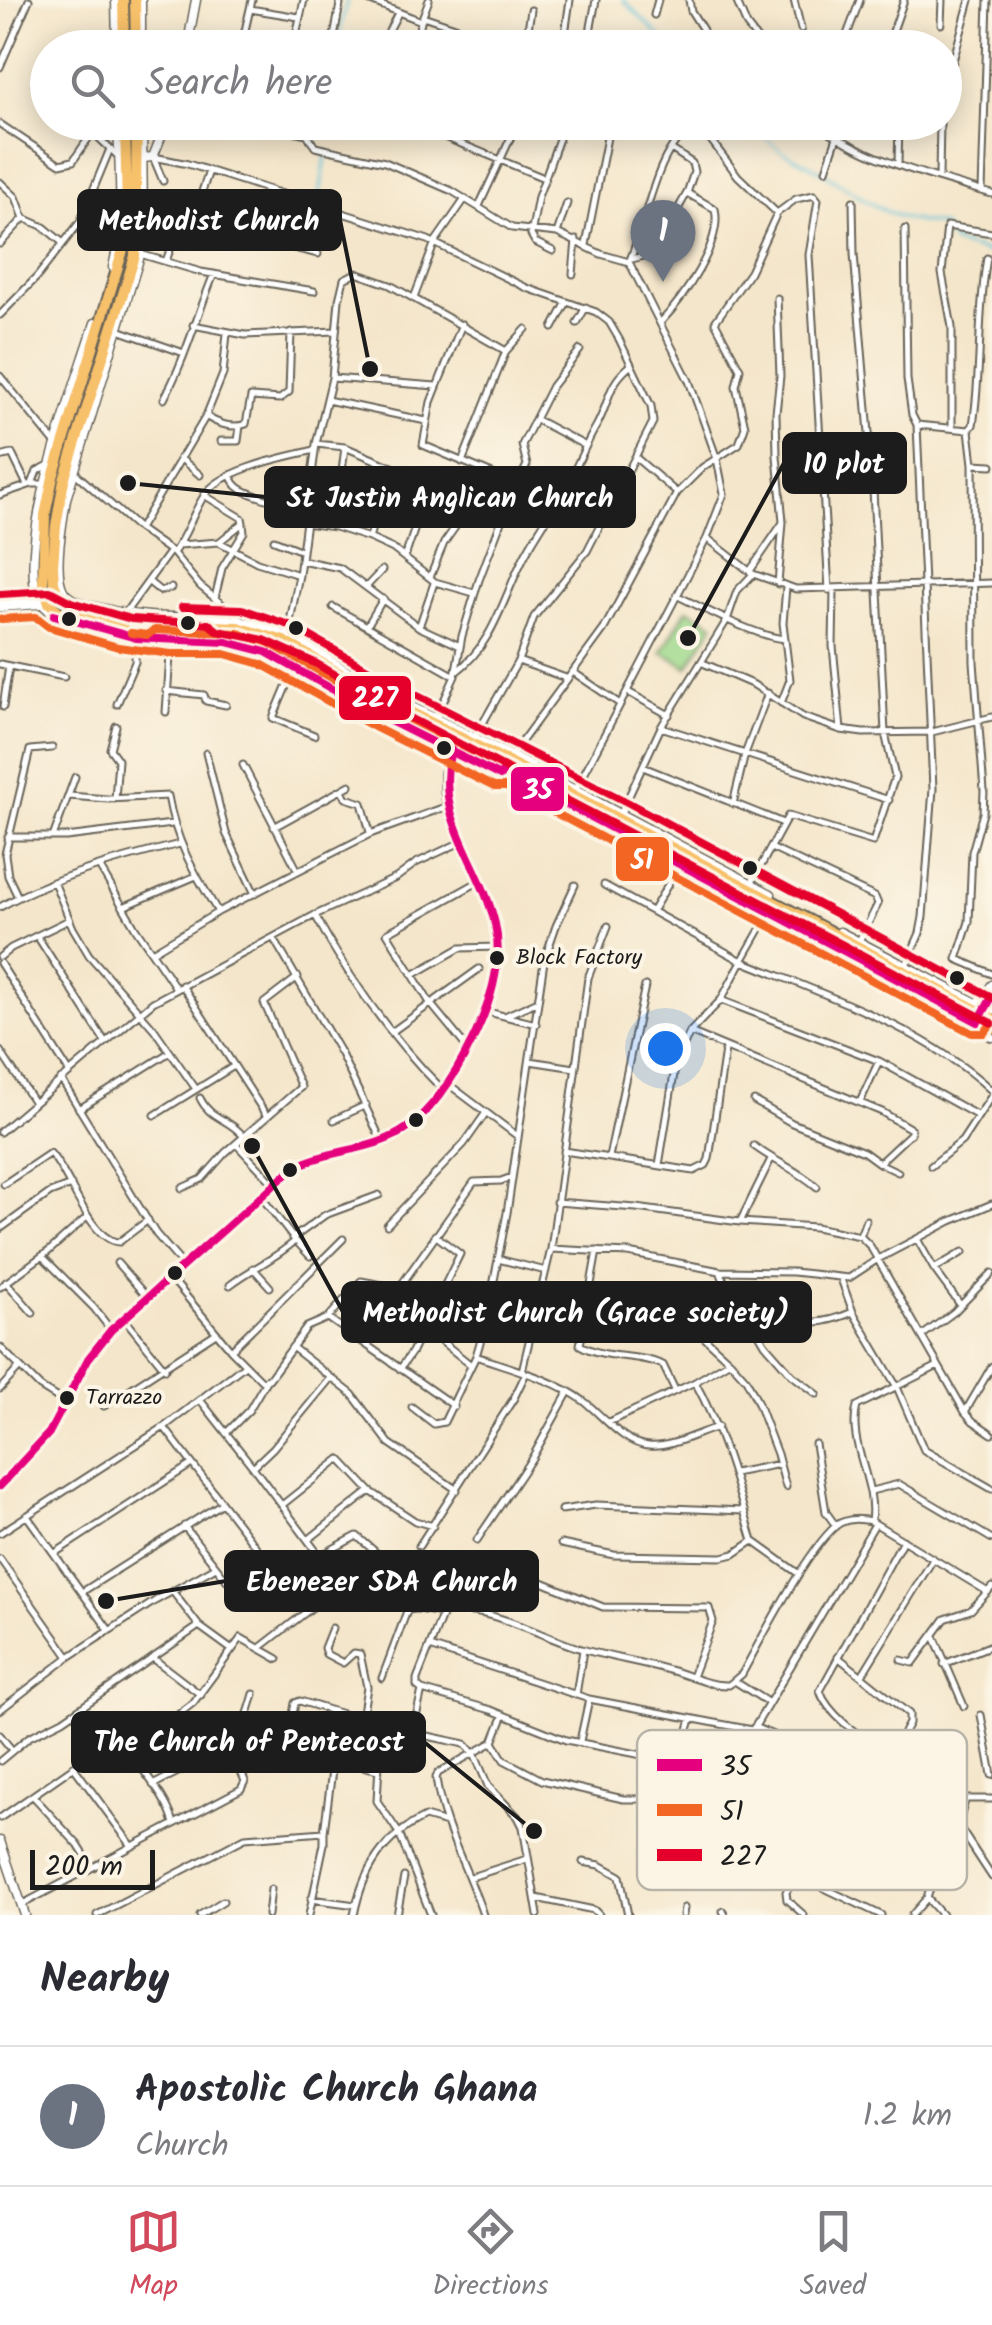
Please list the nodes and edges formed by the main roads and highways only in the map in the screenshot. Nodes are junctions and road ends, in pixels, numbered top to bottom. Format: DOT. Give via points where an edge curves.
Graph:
graph roads {
  1 [pos="120,0"];
  2 [pos="138,0"];
  3 [pos="120,30"];
  4 [pos="138,30"];
  5 [pos="122,140"];
  6 [pos="140,140"];
  7 [pos="34,572"];
  8 [pos="51,598"];
  9 [pos="712,875"];
  10 [pos="982,1013"];
  11 [pos="992,1029"];
  1 -- 3 [label="main road"];
  2 -- 4 [label="main road"];
  5 -- 8 [label="main road" via="123,250 45,499"];
  6 -- 8 [label="main road" via="137,238 128,289 70,459"];
  7 -- 8 [label="main road"];
  8 -- 9 [label="main road" via="130,631 242,639 274,649 383,714"];
  8 -- 9 [label="main road" via="145,620 238,626 294,642 383,698"];
  9 -- 10 [label="main road" via="835,932"];
  9 -- 10 [label="main road" via="872,970"];
  10 -- 11 [label="main road"];
}
